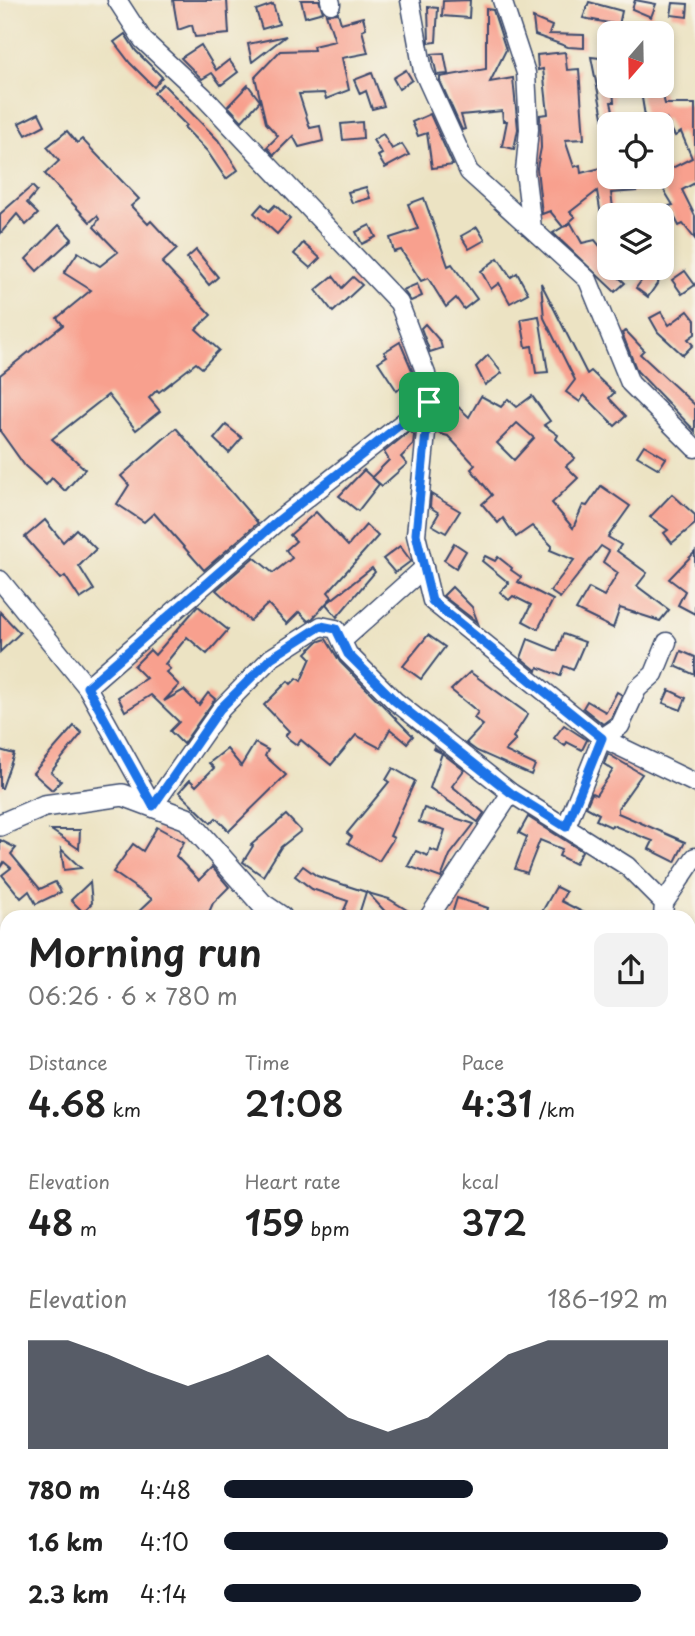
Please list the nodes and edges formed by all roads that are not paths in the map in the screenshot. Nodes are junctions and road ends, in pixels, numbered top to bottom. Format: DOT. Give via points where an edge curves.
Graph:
graph roads {
  1 [pos="117,0"];
  2 [pos="410,0"];
  3 [pos="502,0"];
  4 [pos="532,228"];
  5 [pos="429,402"];
  6 [pos="695,447"];
  7 [pos="424,568"];
  8 [pos="0,580"];
  9 [pos="342,641"];
  10 [pos="667,642"];
  11 [pos="87,687"];
  12 [pos="602,738"];
  13 [pos="695,783"];
  14 [pos="511,793"];
  15 [pos="153,806"];
  16 [pos="0,825"];
  17 [pos="566,827"];
  18 [pos="695,857"];
  19 [pos="271,910"];
  20 [pos="434,910"];
  21 [pos="664,910"];
  1 -- 5 [label="street" via="144,40 400,303 426,374"];
  2 -- 4 [label="street" via="423,72 469,172"];
  3 -- 4 [label="street" via="526,74 529,129 525,171"];
  4 -- 6 [label="street" via="588,280 630,383"];
  5 -- 7 [label="street" via="416,534"];
  5 -- 11 [label="street" via="279,520"];
  7 -- 9 [label="street"];
  7 -- 12 [label="street" via="432,601"];
  8 -- 11 [label="street"];
  9 -- 14 [label="street" via="348,654 395,701"];
  9 -- 15 [label="street" via="336,629 321,626 271,658 220,709"];
  10 -- 12 [label="street" via="654,674 637,689 620,726"];
  11 -- 15 [label="street"];
  12 -- 13 [label="street"];
  12 -- 17 [label="street"];
  14 -- 17 [label="street"];
  14 -- 20 [label="street"];
  15 -- 16 [label="street" via="122,795 44,806"];
  15 -- 19 [label="street" via="187,819"];
  17 -- 21 [label="street" via="627,866"];
  18 -- 21 [label="street"];
}
